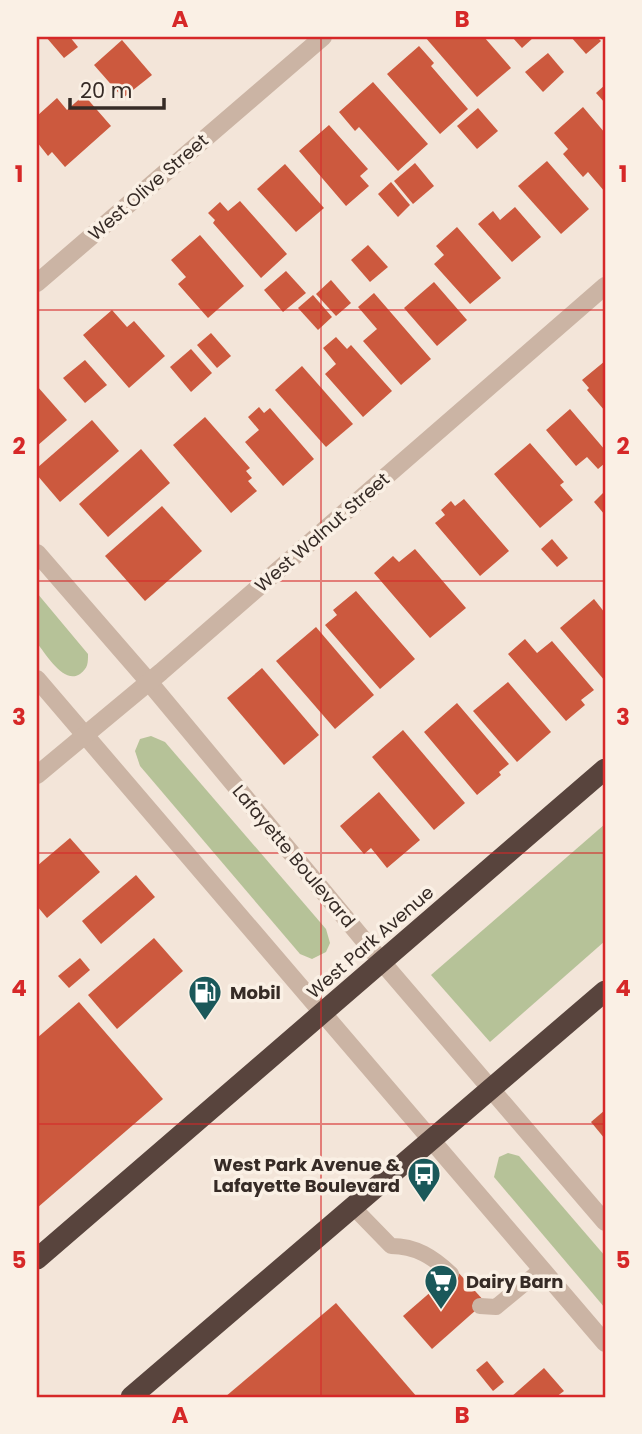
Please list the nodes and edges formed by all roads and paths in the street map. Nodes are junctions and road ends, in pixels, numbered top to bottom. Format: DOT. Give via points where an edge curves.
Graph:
graph roads {
  1 [pos="323,37"];
  2 [pos="37,283"];
  3 [pos="605,286"];
  4 [pos="37,553"];
  5 [pos="37,679"];
  6 [pos="149,682"];
  7 [pos="84,735"];
  8 [pos="605,769"];
  9 [pos="37,775"];
  10 [pos="382,962"];
  11 [pos="605,991"];
  12 [pos="323,1012"];
  13 [pos="491,1089"];
  14 [pos="432,1139"];
  15 [pos="353,1207"];
  16 [pos="605,1222"];
  17 [pos="37,1259"];
  18 [pos="542,1269"];
  19 [pos="451,1274"];
  20 [pos="480,1306"];
  21 [pos="605,1343"];
  22 [pos="131,1397"];
  1 -- 2 [label="street, West Olive Street"];
  3 -- 6 [label="street, West Walnut Street"];
  4 -- 6 [label="street, Lafayette Boulevard"];
  5 -- 7 [label="street"];
  6 -- 7 [label="street, West Walnut Street"];
  6 -- 10 [label="street, Lafayette Boulevard"];
  7 -- 9 [label="street, West Walnut Street"];
  7 -- 12 [label="street"];
  8 -- 10 [label="highway, West Park Avenue"];
  10 -- 12 [label="highway, West Park Avenue"];
  10 -- 13 [label="street, Lafayette Boulevard"];
  11 -- 13 [label="highway"];
  12 -- 14 [label="street"];
  12 -- 17 [label="highway, West Park Avenue"];
  13 -- 14 [label="highway"];
  13 -- 16 [label="street, Lafayette Boulevard"];
  14 -- 15 [label="highway"];
  14 -- 18 [label="street"];
  15 -- 19 [label="lane" via="391,1247 406,1246 433,1258"];
  15 -- 22 [label="highway"];
  18 -- 20 [label="lane" via="496,1307"];
  18 -- 21 [label="street"];
}
